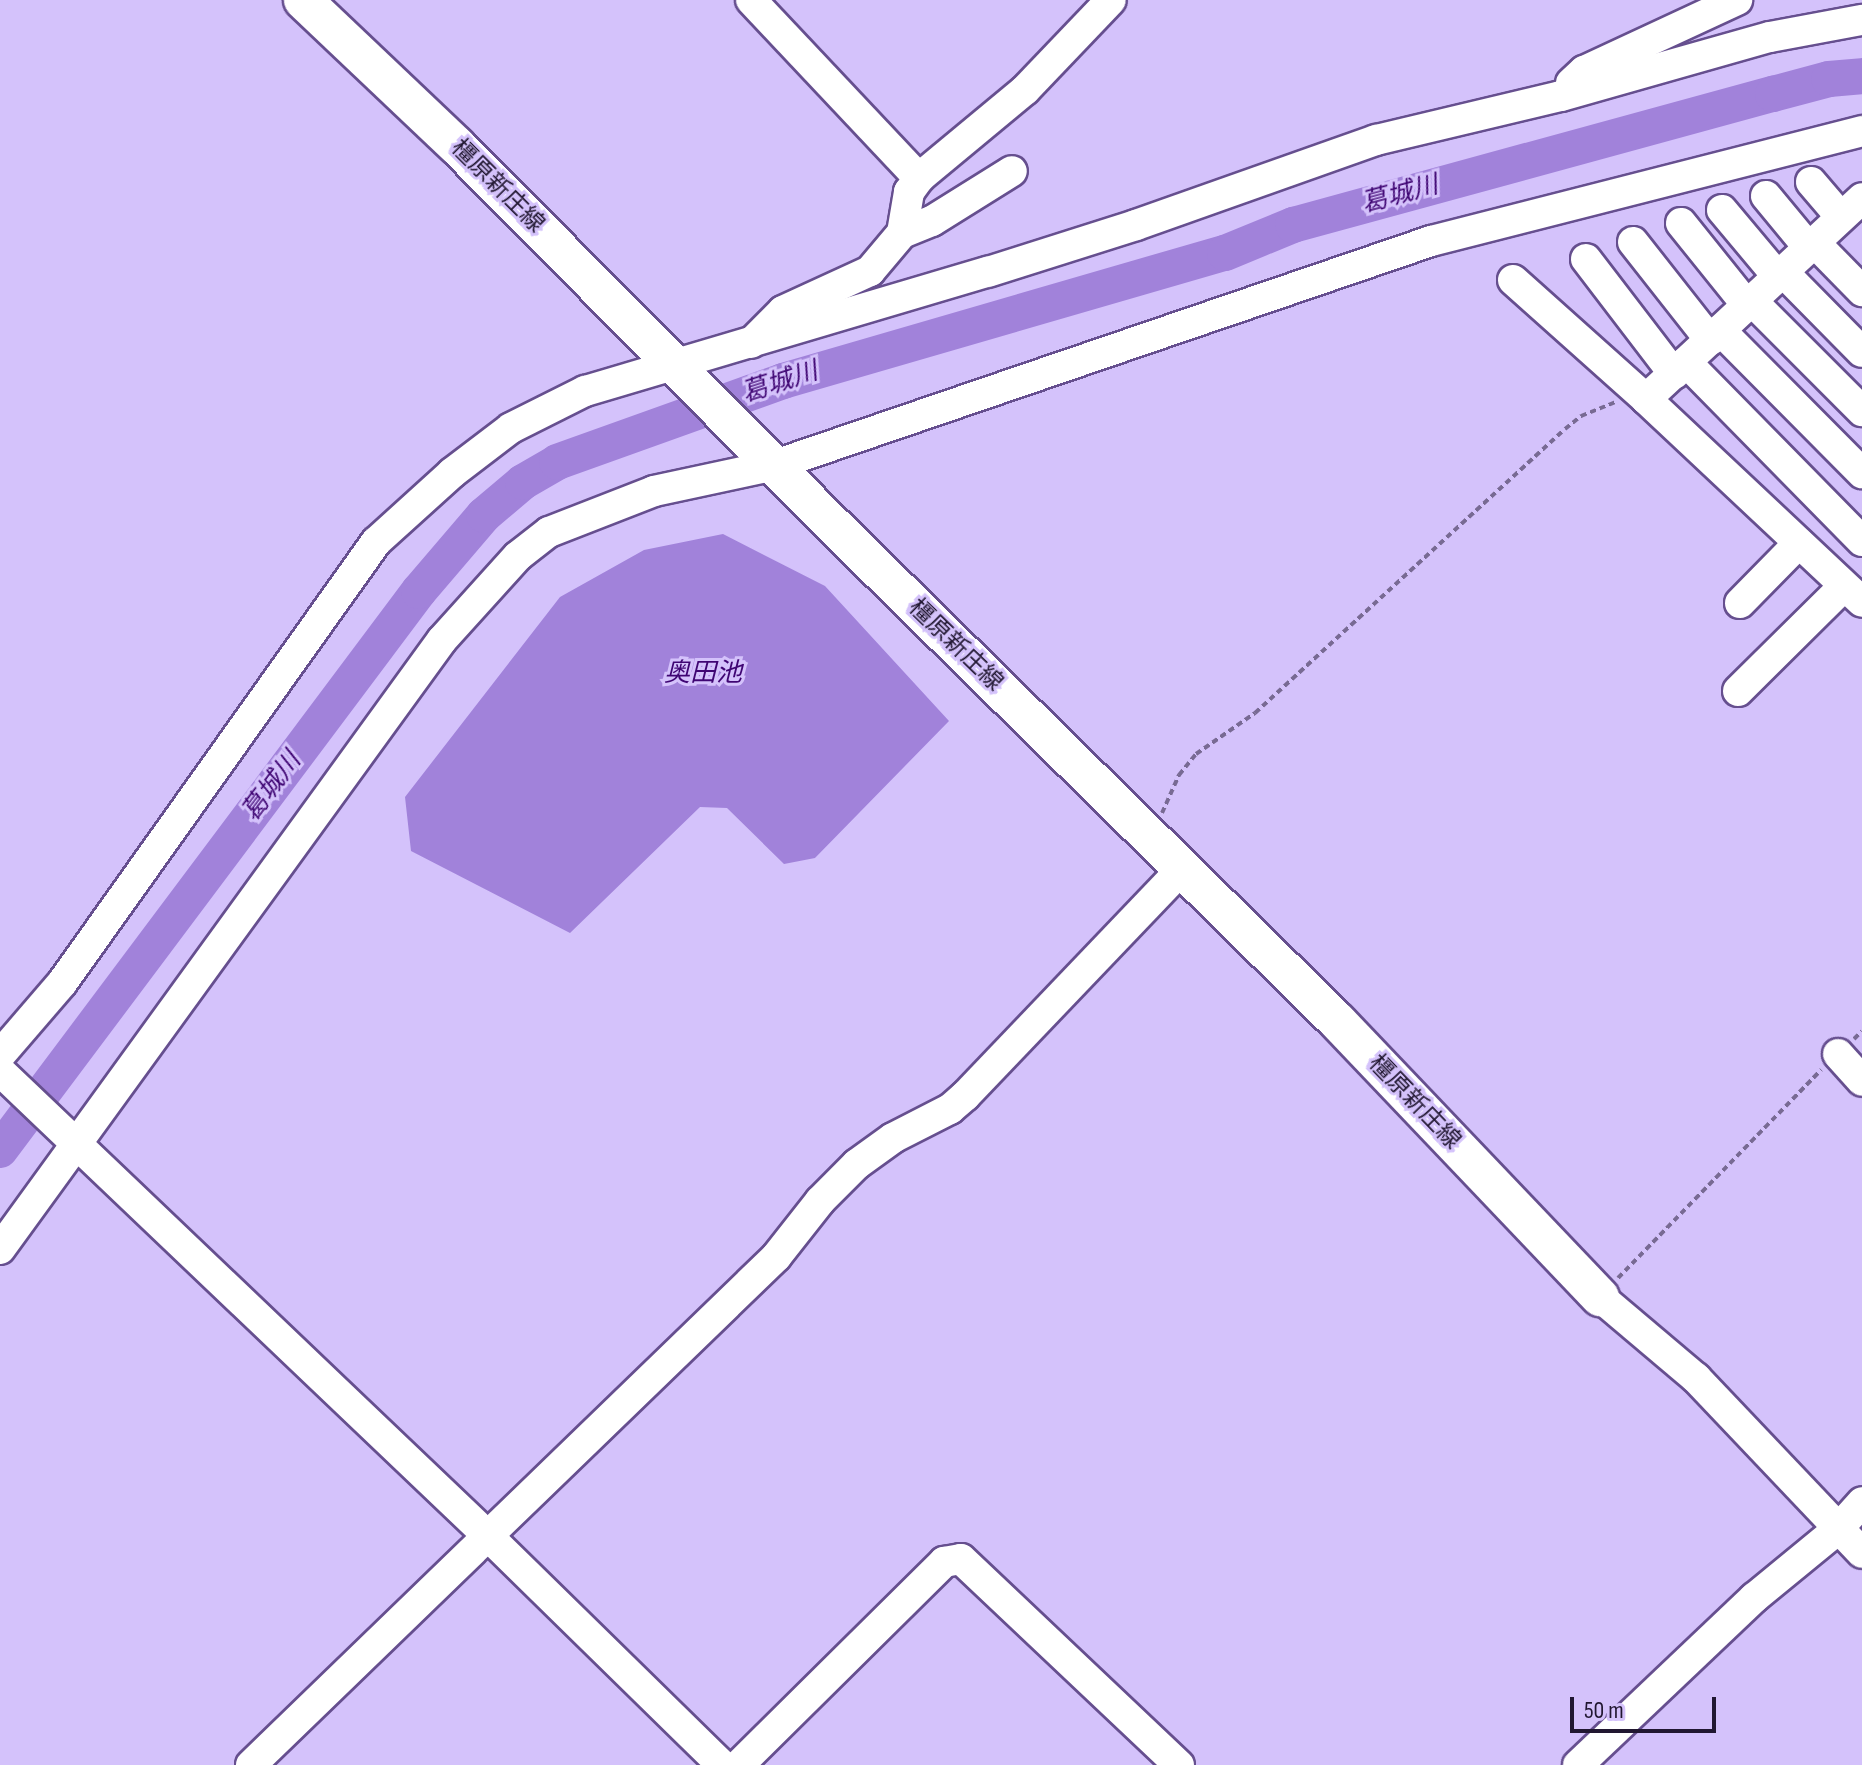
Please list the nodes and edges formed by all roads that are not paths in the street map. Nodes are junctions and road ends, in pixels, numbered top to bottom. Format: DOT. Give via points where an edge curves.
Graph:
graph roads {
  1 [pos="303,0"];
  2 [pos="751,0"];
  3 [pos="1111,0"];
  4 [pos="1737,0"];
  5 [pos="1698,6"];
  6 [pos="1862,20"];
  7 [pos="1561,96"];
  8 [pos="1862,131"];
  9 [pos="1012,171"];
  10 [pos="919,178"];
  11 [pos="1811,182"];
  12 [pos="1766,196"];
  13 [pos="1722,210"];
  14 [pos="1855,212"];
  15 [pos="1681,223"];
  16 [pos="902,233"];
  17 [pos="1633,242"];
  18 [pos="1812,245"];
  19 [pos="1586,259"];
  20 [pos="1780,274"];
  21 [pos="1513,280"];
  22 [pos="1862,291"];
  23 [pos="1750,303"];
  24 [pos="1715,335"];
  25 [pos="750,344"];
  26 [pos="1862,352"];
  27 [pos="1680,368"];
  28 [pos="681,370"];
  29 [pos="1643,396"];
  30 [pos="1862,411"];
  31 [pos="1825,435"];
  32 [pos="765,455"];
  33 [pos="1791,468"];
  34 [pos="1862,473"];
  35 [pos="1862,541"];
  36 [pos="1799,543"];
  37 [pos="1853,594"];
  38 [pos="1740,603"];
  39 [pos="1738,691"];
  40 [pos="1183,868"];
  41 [pos="1838,1054"];
  42 [pos="1,1067"];
  43 [pos="1862,1081"];
  44 [pos="74,1141"];
  45 [pos="0,1249"];
  46 [pos="1600,1297"];
  47 [pos="1862,1502"];
  48 [pos="1838,1529"];
  49 [pos="489,1537"];
  50 [pos="1862,1553"];
  51 [pos="251,1765"];
  52 [pos="722,1765"];
  53 [pos="739,1765"];
  54 [pos="1179,1765"];
  55 [pos="1578,1765"];
  1 -- 28 [label="main road, 橿原新庄線"];
  2 -- 10 [label="street"];
  3 -- 10 [label="street" via="1025,90"];
  4 -- 5 [label="street"];
  5 -- 7 [label="street" via="1584,71"];
  6 -- 7 [label="street" via="1770,37"];
  7 -- 25 [label="street" via="1376,140 1136,225"];
  8 -- 32 [label="street" via="1431,241"];
  9 -- 16 [label="street" via="932,221"];
  10 -- 16 [label="street" via="909,192"];
  11 -- 14 [label="street"];
  12 -- 18 [label="street"];
  13 -- 20 [label="street"];
  14 -- 18 [label="street"];
  15 -- 23 [label="street"];
  16 -- 25 [label="street" via="870,271 783,311"];
  17 -- 24 [label="street"];
  18 -- 20 [label="street"];
  18 -- 22 [label="street"];
  19 -- 27 [label="street"];
  20 -- 23 [label="street"];
  20 -- 26 [label="street"];
  21 -- 29 [label="street"];
  23 -- 24 [label="street"];
  23 -- 30 [label="street"];
  24 -- 27 [label="street"];
  24 -- 31 [label="street"];
  25 -- 28 [label="street"];
  27 -- 29 [label="street"];
  27 -- 33 [label="street"];
  28 -- 32 [label="main road, 橿原新庄線"];
  28 -- 42 [label="street" via="585,391 511,428 376,542"];
  29 -- 36 [label="street"];
  31 -- 33 [label="street"];
  31 -- 34 [label="street"];
  32 -- 40 [label="main road, 橿原新庄線"];
  32 -- 44 [label="street" via="549,532 518,556 442,640"];
  33 -- 35 [label="street"];
  36 -- 37 [label="street"];
  36 -- 38 [label="street"];
  37 -- 39 [label="street"];
  40 -- 46 [label="main road, 橿原新庄線"];
  40 -- 49 [label="street" via="950,1109 893,1138 857,1164 776,1257"];
  41 -- 43 [label="street"];
  42 -- 44 [label="street"];
  44 -- 45 [label="street"];
  44 -- 49 [label="street"];
  46 -- 48 [label="street" via="1696,1378"];
  47 -- 48 [label="street"];
  48 -- 50 [label="street"];
  48 -- 55 [label="street" via="1754,1598"];
  49 -- 51 [label="street"];
  49 -- 52 [label="street"];
  53 -- 54 [label="street" via="944,1562 961,1559"];
}
